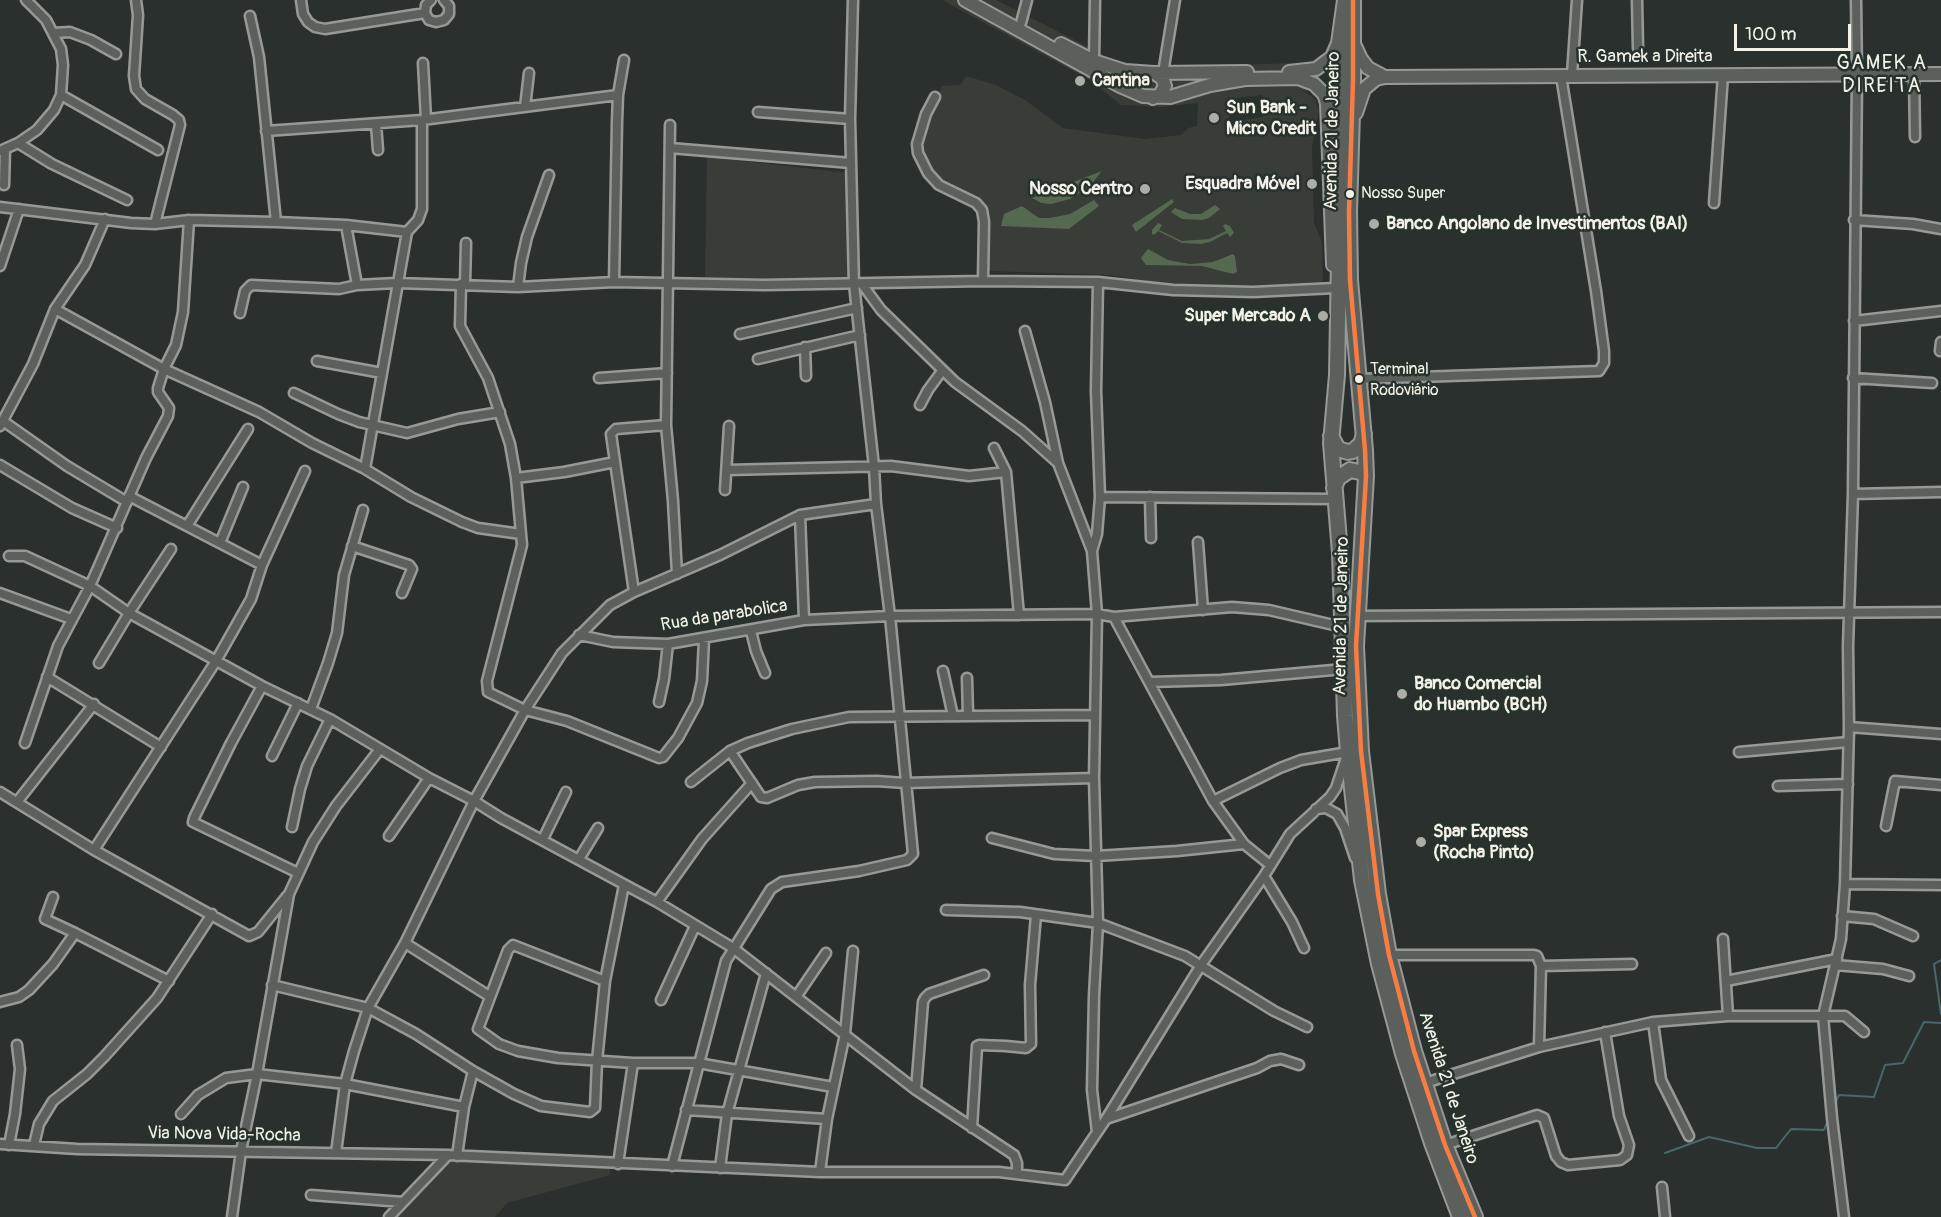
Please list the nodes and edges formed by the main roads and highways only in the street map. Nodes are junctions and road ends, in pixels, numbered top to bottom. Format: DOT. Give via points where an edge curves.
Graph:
graph roads {
  1 [pos="965,0"];
  2 [pos="980,0"];
  3 [pos="1344,0"];
  4 [pos="1353,0"];
  5 [pos="1352,41"];
  6 [pos="1159,73"];
  7 [pos="1941,74"];
  8 [pos="1384,77"];
  9 [pos="1153,98"];
  10 [pos="1350,147"];
  11 [pos="1338,321"];
  12 [pos="1364,434"];
  13 [pos="1331,435"];
  14 [pos="1366,476"];
  15 [pos="1334,495"];
  16 [pos="1460,1217"];
  17 [pos="1475,1217"];
  1 -- 9 [label="main road" via="1120,86"];
  2 -- 6 [label="main road" via="1094,61 1125,71"];
  3 -- 6 [label="main road" via="1338,43 1332,57 1316,69 1297,73"];
  3 -- 11 [label="main road, Avenida 21 de Janeiro"];
  4 -- 5 [label="main road, Avenida 21 de Janeiro"];
  5 -- 8 [label="main road" via="1368,68"];
  5 -- 10 [label="main road, Avenida 21 de Janeiro"];
  6 -- 9 [label="main road" via="1165,86"];
  7 -- 8 [label="main road, R. Gamek a Direita"];
  8 -- 10 [label="main road" via="1364,89"];
  9 -- 11 [label="main road" via="1236,80 1298,78 1320,88 1329,121"];
  10 -- 12 [label="main road, Avenida 21 de Janeiro" via="1350,280"];
  11 -- 13 [label="main road, Avenida 21 de Janeiro"];
  12 -- 13 [label="main road" via="1361,444 1348,452 1338,449"];
  12 -- 14 [label="main road, Avenida 21 de Janeiro"];
  13 -- 15 [label="main road, Avenida 21 de Janeiro"];
  14 -- 15 [label="main road" via="1346,472 1338,478"];
  14 -- 17 [label="main road, Avenida 21 de Janeiro" via="1356,675 1377,884 1389,955 1414,1052"];
  15 -- 16 [label="main road, Avenida 21 de Janeiro" via="1348,752 1362,880 1402,1054"];
}
